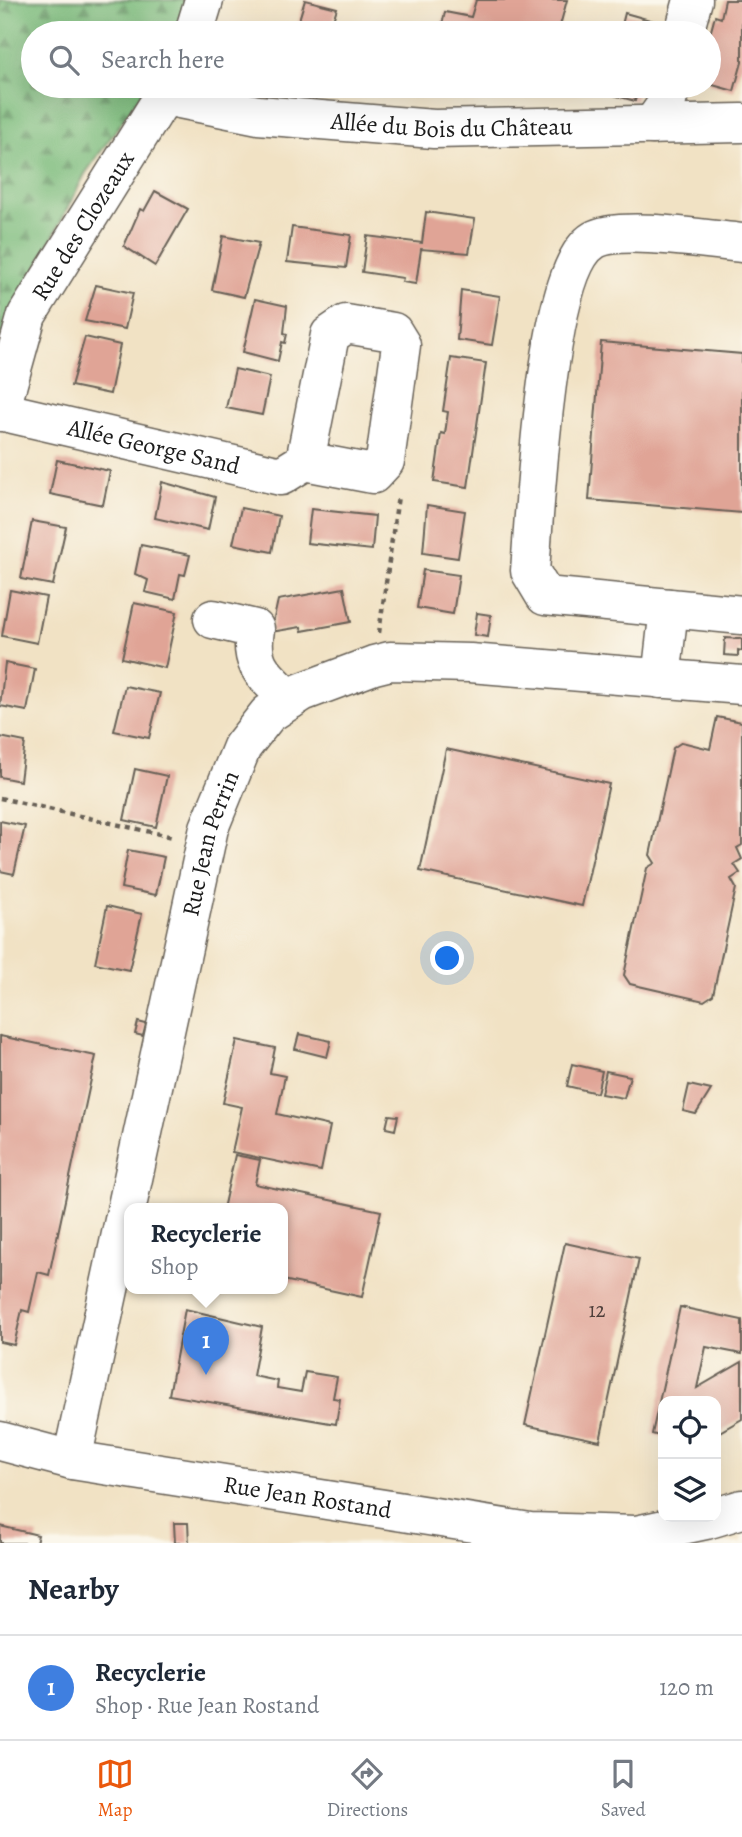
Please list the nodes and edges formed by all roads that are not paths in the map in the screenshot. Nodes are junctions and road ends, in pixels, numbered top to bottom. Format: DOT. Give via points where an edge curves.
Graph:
graph roads {
  1 [pos="204,0"];
  2 [pos="693,0"];
  3 [pos="198,21"];
  4 [pos="687,21"];
  5 [pos="163,98"];
  6 [pos="194,98"];
  7 [pos="668,98"];
  8 [pos="742,123"];
  9 [pos="652,125"];
  10 [pos="742,243"];
  11 [pos="0,411"];
  12 [pos="305,461"];
  13 [pos="669,608"];
  14 [pos="742,615"];
  15 [pos="213,619"];
  16 [pos="661,679"];
  17 [pos="742,685"];
  18 [pos="290,700"];
  19 [pos="127,1203"];
  20 [pos="124,1219"];
  21 [pos="0,1441"];
  22 [pos="72,1460"];
  23 [pos="742,1509"];
  1 -- 3 [label="street"];
  2 -- 4 [label="street"];
  5 -- 11 [label="street, Rue des Clozeaux" via="27,315"];
  6 -- 9 [label="street, Allée du Bois du Château" via="258,115 434,130"];
  7 -- 9 [label="street"];
  8 -- 9 [label="street, Allée du Bois du Château"];
  10 -- 13 [label="street" via="628,233 594,240 578,257 552,337 530,571 545,596"];
  11 -- 12 [label="street, Allée George Sand" via="281,476"];
  12 -- 12 [label="street" via="373,474 385,461 401,345 393,332 346,324 330,335"];
  13 -- 14 [label="street"];
  13 -- 16 [label="street"];
  15 -- 18 [label="street" via="255,629 252,649 258,668"];
  16 -- 17 [label="street, Rue Jean Perrin"];
  16 -- 18 [label="street, Rue Jean Perrin" via="390,661"];
  18 -- 19 [label="street, Rue Jean Perrin" via="268,714 242,747 209,828"];
  20 -- 22 [label="street, Rue Jean Perrin"];
  21 -- 22 [label="street, Rue Jean Rostand"];
  22 -- 23 [label="street, Rue Jean Rostand" via="530,1532 636,1535"];
}
